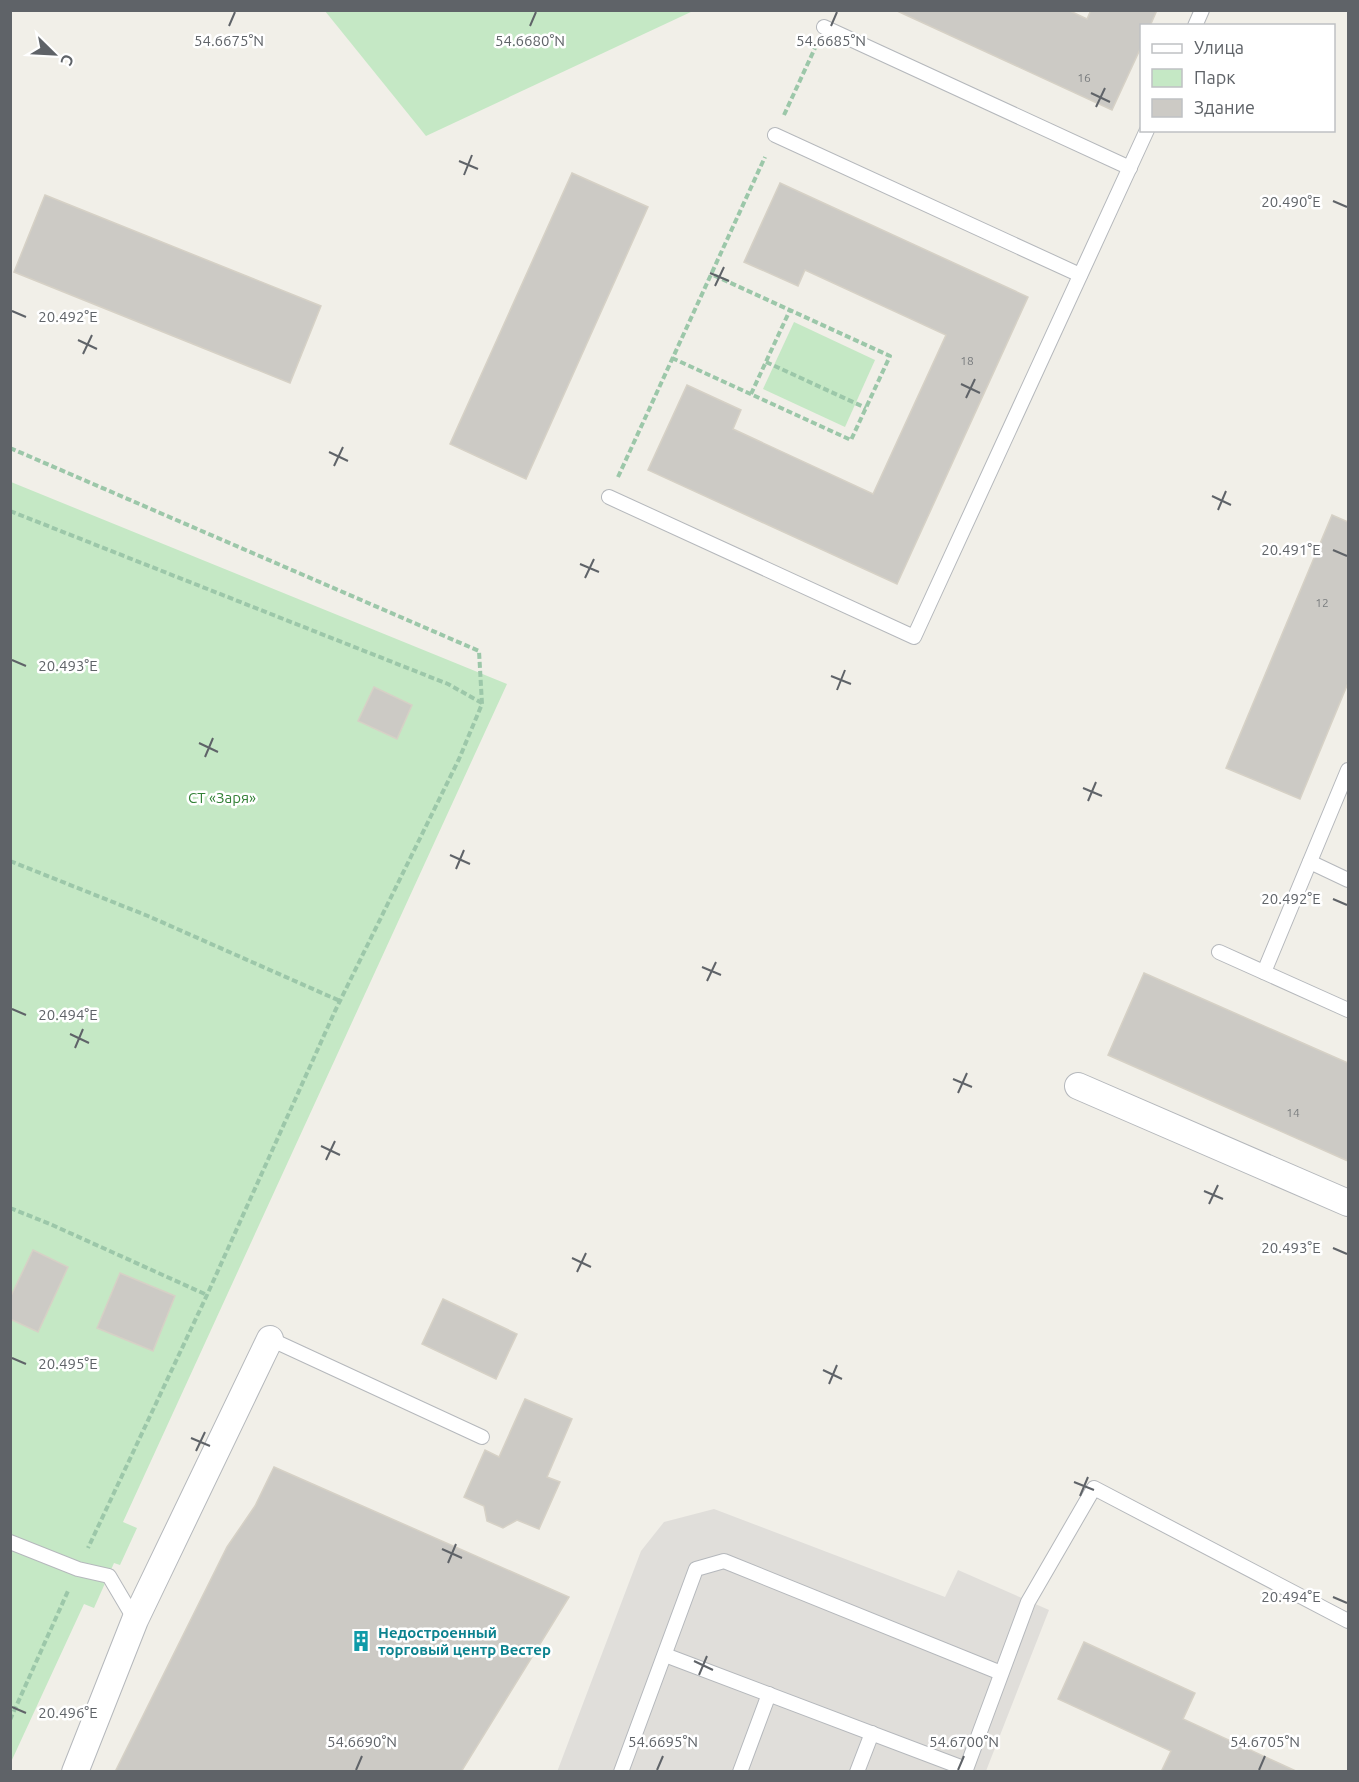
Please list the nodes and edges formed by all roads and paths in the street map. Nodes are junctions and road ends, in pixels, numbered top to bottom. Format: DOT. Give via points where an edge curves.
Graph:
graph roads {
  1 [pos="1202,10"];
  2 [pos="1196,24"];
  3 [pos="824,27"];
  4 [pos="1146,132"];
  5 [pos="775,135"];
  6 [pos="1130,168"];
  7 [pos="711,274"];
  8 [pos="1080,275"];
  9 [pos="790,310"];
  10 [pos="672,358"];
  11 [pos="766,362"];
  12 [pos="751,394"];
  13 [pos="866,408"];
  14 [pos="10,448"];
  15 [pos="609,497"];
  16 [pos="10,510"];
  17 [pos="482,704"];
  18 [pos="1348,770"];
  19 [pos="10,861"];
  20 [pos="1310,862"];
  21 [pos="1348,880"];
  22 [pos="1219,952"];
  23 [pos="1264,972"];
  24 [pos="340,1001"];
  25 [pos="1348,1010"];
  26 [pos="1077,1086"];
  27 [pos="1348,1203"];
  28 [pos="10,1208"];
  29 [pos="207,1295"];
  30 [pos="270,1340"];
  31 [pos="482,1437"];
  32 [pos="10,1542"];
  33 [pos="78,1569"];
  34 [pos="135,1620"];
  35 [pos="1348,1621"];
  36 [pos="665,1654"];
  37 [pos="1001,1673"];
  38 [pos="769,1694"];
  39 [pos="10,1720"];
  40 [pos="872,1733"];
  41 [pos="965,1770"];
  42 [pos="75,1772"];
  43 [pos="621,1772"];
  44 [pos="740,1772"];
  45 [pos="857,1772"];
  1 -- 2 [label="lane"];
  3 -- 5 [label="path"];
  3 -- 6 [label="lane"];
  4 -- 6 [label="lane"];
  5 -- 7 [label="path"];
  5 -- 8 [label="lane"];
  6 -- 8 [label="lane"];
  7 -- 9 [label="path"];
  7 -- 10 [label="path"];
  8 -- 15 [label="lane" via="914,637"];
  9 -- 11 [label="path"];
  9 -- 13 [label="path" via="890,356"];
  10 -- 12 [label="path"];
  10 -- 15 [label="path"];
  11 -- 12 [label="path"];
  11 -- 13 [label="path"];
  12 -- 13 [label="path" via="851,440"];
  14 -- 17 [label="path" via="479,651"];
  16 -- 17 [label="path" via="448,684"];
  17 -- 24 [label="path"];
  18 -- 20 [label="lane"];
  19 -- 24 [label="path" via="148,916"];
  20 -- 21 [label="lane"];
  20 -- 23 [label="lane"];
  22 -- 23 [label="lane"];
  23 -- 25 [label="lane"];
  24 -- 29 [label="path"];
  26 -- 27 [label="street"];
  28 -- 29 [label="path"];
  29 -- 33 [label="path"];
  30 -- 31 [label="lane"];
  30 -- 34 [label="street"];
  32 -- 33 [label="lane"];
  33 -- 34 [label="lane" via="109,1576"];
  33 -- 39 [label="path"];
  34 -- 42 [label="street"];
  35 -- 37 [label="lane" via="1094,1488 1028,1602"];
  36 -- 37 [label="lane" via="696,1569 724,1561"];
  36 -- 38 [label="lane"];
  36 -- 43 [label="lane"];
  37 -- 41 [label="lane"];
  38 -- 40 [label="lane"];
  38 -- 44 [label="lane"];
  40 -- 41 [label="lane"];
  40 -- 45 [label="lane"];
}
